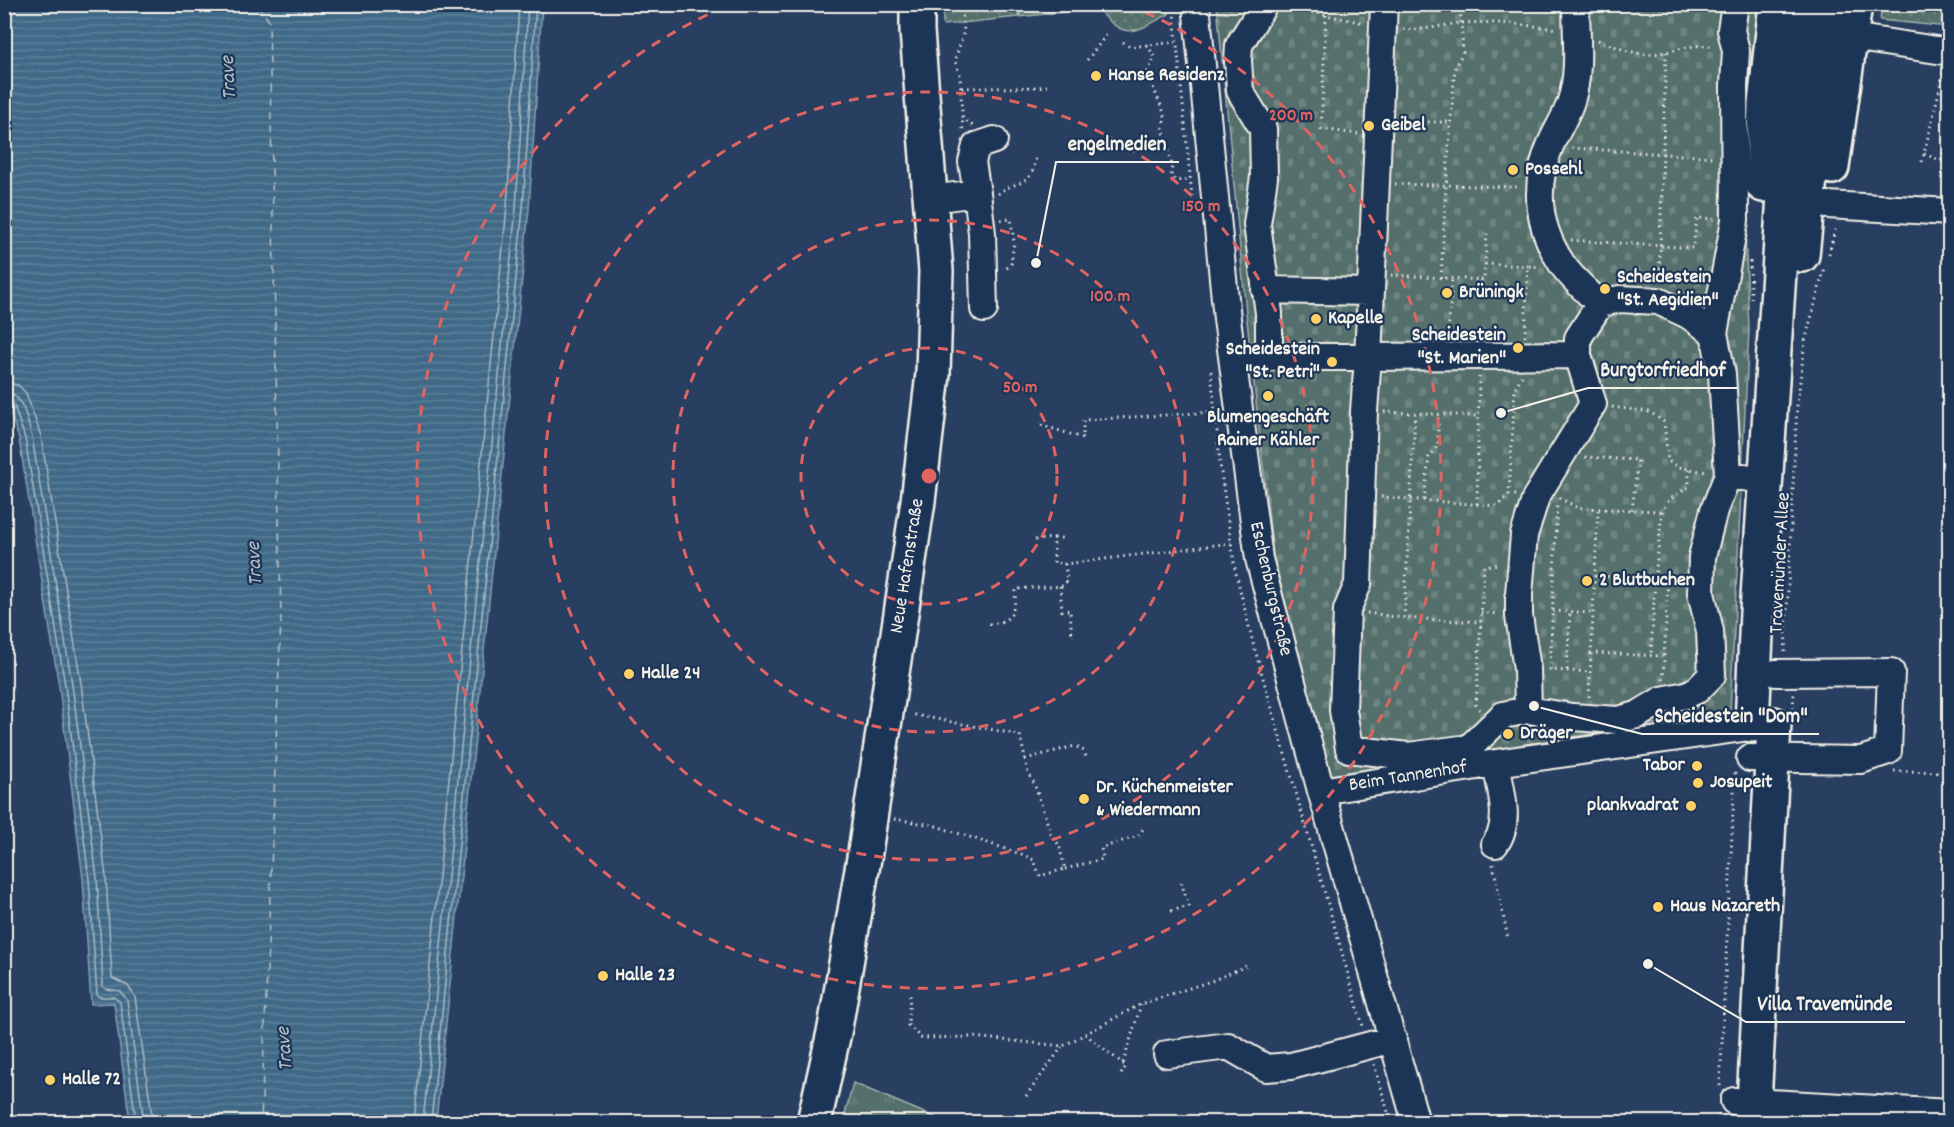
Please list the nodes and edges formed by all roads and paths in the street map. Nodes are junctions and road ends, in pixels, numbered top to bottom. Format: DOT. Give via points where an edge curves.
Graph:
graph roads {
  1 [pos="917,4"];
  2 [pos="961,4"];
  3 [pos="1012,4"];
  4 [pos="1196,4"];
  5 [pos="1460,4"];
  6 [pos="1576,4"];
  7 [pos="1735,4"];
  8 [pos="1776,4"];
  9 [pos="1803,4"];
  10 [pos="1828,4"];
  11 [pos="1855,4"];
  12 [pos="1262,6"];
  13 [pos="1326,15"];
  14 [pos="1020,16"];
  15 [pos="1384,16"];
  16 [pos="1107,34"];
  17 [pos="1851,37"];
  18 [pos="1123,42"];
  19 [pos="1176,42"];
  20 [pos="1147,45"];
  21 [pos="1666,52"];
  22 [pos="1949,52"];
  23 [pos="1087,60"];
  24 [pos="1047,86"];
  25 [pos="962,88"];
  26 [pos="1451,122"];
  27 [pos="1388,128"];
  28 [pos="1950,133"];
  29 [pos="985,143"];
  30 [pos="1549,147"];
  31 [pos="1663,154"];
  32 [pos="1924,154"];
  33 [pos="1035,157"];
  34 [pos="1736,159"];
  35 [pos="1922,162"];
  36 [pos="1396,174"];
  37 [pos="1190,179"];
  38 [pos="1446,186"];
  39 [pos="1540,187"];
  40 [pos="977,193"];
  41 [pos="932,199"];
  42 [pos="1827,205"];
  43 [pos="1950,212"];
  44 [pos="1735,220"];
  45 [pos="980,221"];
  46 [pos="1487,231"];
  47 [pos="1549,239"];
  48 [pos="1660,246"];
  49 [pos="1485,264"];
  50 [pos="1528,266"];
  51 [pos="1566,269"];
  52 [pos="1441,278"];
  53 [pos="1452,278"];
  54 [pos="1371,283"];
  55 [pos="1265,290"];
  56 [pos="1788,292"];
  57 [pos="1658,301"];
  58 [pos="1600,304"];
  59 [pos="984,309"];
  60 [pos="1714,333"];
  61 [pos="1578,355"];
  62 [pos="1446,356"];
  63 [pos="1479,356"];
  64 [pos="1524,356"];
  65 [pos="1269,357"];
  66 [pos="1368,357"];
  67 [pos="1233,358"];
  68 [pos="1593,404"];
  69 [pos="1364,411"];
  70 [pos="1215,412"];
  71 [pos="1415,414"];
  72 [pos="1438,415"];
  73 [pos="1478,417"];
  74 [pos="1041,425"];
  75 [pos="1561,455"];
  76 [pos="1689,469"];
  77 [pos="1739,477"];
  78 [pos="1509,495"];
  79 [pos="1361,496"];
  80 [pos="1536,497"];
  81 [pos="1410,500"];
  82 [pos="1424,500"];
  83 [pos="1477,504"];
  84 [pos="1598,510"];
  85 [pos="1632,510"];
  86 [pos="1662,511"];
  87 [pos="1054,538"];
  88 [pos="1062,538"];
  89 [pos="1256,539"];
  90 [pos="1035,540"];
  91 [pos="1521,562"];
  92 [pos="1065,564"];
  93 [pos="1594,576"];
  94 [pos="1655,579"];
  95 [pos="1060,586"];
  96 [pos="1347,610"];
  97 [pos="1553,611"];
  98 [pos="1570,612"];
  99 [pos="1592,614"];
  100 [pos="1404,618"];
  101 [pos="1481,622"];
  102 [pos="989,624"];
  103 [pos="1072,637"];
  104 [pos="1590,653"];
  105 [pos="1651,655"];
  106 [pos="1663,656"];
  107 [pos="1538,670"];
  108 [pos="1567,670"];
  109 [pos="1589,672"];
  110 [pos="1776,673"];
  111 [pos="1662,700"];
  112 [pos="1528,710"];
  113 [pos="905,714"];
  114 [pos="1589,717"];
  115 [pos="1492,725"];
  116 [pos="1763,725"];
  117 [pos="1349,749"];
  118 [pos="1311,754"];
  119 [pos="1086,758"];
  120 [pos="1025,759"];
  121 [pos="1761,759"];
  122 [pos="1496,763"];
  123 [pos="1320,791"];
  124 [pos="889,818"];
  125 [pos="1144,828"];
  126 [pos="1495,844"];
  127 [pos="1065,869"];
  128 [pos="1180,879"];
  129 [pos="1171,911"];
  130 [pos="1508,939"];
  131 [pos="1246,966"];
  132 [pos="910,995"];
  133 [pos="1141,1004"];
  134 [pos="1085,1034"];
  135 [pos="1393,1039"];
  136 [pos="1063,1046"];
  137 [pos="1167,1054"];
  138 [pos="1123,1063"];
  139 [pos="1120,1076"];
  140 [pos="1026,1096"];
  141 [pos="1744,1112"];
  142 [pos="1950,1113"];
  143 [pos="814,1122"];
  144 [pos="1416,1122"];
  1 -- 41 [label="main road, Neue Hafenstraße"];
  2 -- 25 [label="path" via="964,31 955,61"];
  3 -- 14 [label="path"];
  4 -- 67 [label="street, Eschenburgstraße"];
  5 -- 26 [label="path" via="1463,53 1455,66"];
  6 -- 30 [label="street" via="1577,74 1571,101"];
  7 -- 34 [label="street" via="1731,30 1736,51"];
  8 -- 56 [label="main road" via="1765,104 1762,214"];
  9 -- 56 [label="main road, Travemünder Allee" via="1787,149"];
  10 -- 56 [label="main road, Travemünder Allee"];
  11 -- 17 [label="main road"];
  12 -- 13 [label="path"];
  12 -- 55 [label="street" via="1239,45 1238,61 1240,91 1263,129 1264,177 1257,224"];
  13 -- 15 [label="path"];
  13 -- 27 [label="path" via="1321,129"];
  15 -- 27 [label="street"];
  16 -- 23 [label="path"];
  17 -- 22 [label="street"];
  17 -- 42 [label="main road"];
  18 -- 20 [label="path" via="1130,47"];
  19 -- 20 [label="path"];
  20 -- 37 [label="path" via="1155,57 1147,73 1165,115 1163,128 1173,165 1171,176 1176,181"];
  21 -- 31 [label="path"];
  22 -- 32 [label="path"];
  24 -- 25 [label="path"];
  25 -- 29 [label="path" via="963,135"];
  26 -- 27 [label="path"];
  26 -- 38 [label="path"];
  27 -- 54 [label="street"];
  28 -- 32 [label="path" via="1941,160"];
  29 -- 40 [label="street" via="972,162"];
  30 -- 31 [label="path"];
  30 -- 39 [label="street"];
  31 -- 34 [label="path"];
  31 -- 48 [label="path"];
  32 -- 35 [label="path"];
  33 -- 45 [label="path" via="1034,171 1026,180 1001,191"];
  34 -- 44 [label="street"];
  36 -- 38 [label="path" via="1395,184"];
  38 -- 39 [label="path"];
  38 -- 52 [label="path"];
  39 -- 47 [label="street" via="1539,207"];
  40 -- 41 [label="street"];
  40 -- 45 [label="street"];
  41 -- 143 [label="main road, Neue Hafenstraße" via="936,271 933,374 920,492 850,943"];
  42 -- 43 [label="street"];
  42 -- 56 [label="main road"];
  44 -- 48 [label="path" via="1697,218 1693,248"];
  44 -- 60 [label="street"];
  45 -- 59 [label="street"];
  46 -- 49 [label="path"];
  47 -- 48 [label="path"];
  47 -- 51 [label="street"];
  48 -- 57 [label="path"];
  49 -- 50 [label="path"];
  49 -- 53 [label="path" via="1484,280"];
  50 -- 51 [label="path"];
  50 -- 64 [label="path"];
  51 -- 58 [label="street"];
  52 -- 53 [label="path"];
  52 -- 54 [label="path"];
  53 -- 62 [label="path"];
  54 -- 55 [label="street"];
  54 -- 66 [label="street"];
  55 -- 65 [label="street"];
  56 -- 110 [label="main road, Travemünder Allee" via="1788,427"];
  56 -- 116 [label="main road, Travemünder Allee" via="1764,491"];
  57 -- 58 [label="street" via="1619,299"];
  57 -- 60 [label="street"];
  58 -- 61 [label="street" via="1578,338"];
  60 -- 77 [label="street"];
  61 -- 64 [label="street"];
  61 -- 68 [label="street"];
  62 -- 63 [label="street"];
  62 -- 66 [label="street"];
  63 -- 64 [label="street"];
  63 -- 73 [label="path"];
  64 -- 78 [label="path" via="1524,372 1515,388"];
  65 -- 66 [label="street"];
  65 -- 67 [label="street"];
  66 -- 69 [label="street"];
  67 -- 89 [label="street, Eschenburgstraße"];
  68 -- 75 [label="street"];
  68 -- 76 [label="path" via="1650,412 1664,422 1668,461"];
  69 -- 71 [label="path"];
  69 -- 79 [label="street"];
  70 -- 74 [label="path" via="1083,420 1083,438"];
  71 -- 72 [label="path"];
  71 -- 81 [label="path"];
  72 -- 73 [label="path"];
  72 -- 82 [label="path" via="1438,445 1429,457"];
  73 -- 83 [label="path"];
  75 -- 80 [label="street"];
  75 -- 85 [label="path" via="1638,460"];
  76 -- 77 [label="path"];
  76 -- 86 [label="path" via="1689,486 1669,500"];
  77 -- 111 [label="street" via="1714,510 1702,557 1701,593 1710,631 1712,675 1697,690"];
  78 -- 80 [label="path"];
  78 -- 83 [label="path" via="1497,506"];
  79 -- 81 [label="path"];
  79 -- 96 [label="street" via="1358,584"];
  80 -- 91 [label="street" via="1524,535"];
  81 -- 82 [label="path"];
  81 -- 100 [label="path"];
  82 -- 83 [label="path"];
  84 -- 85 [label="path"];
  84 -- 93 [label="path"];
  84 -- 97 [label="path" via="1579,508 1558,497"];
  85 -- 86 [label="path"];
  86 -- 94 [label="path"];
  87 -- 88 [label="path"];
  87 -- 90 [label="path"];
  87 -- 92 [label="path" via="1054,563"];
  89 -- 92 [label="path"];
  89 -- 118 [label="street, Eschenburgstraße"];
  91 -- 101 [label="path" via="1484,566"];
  91 -- 107 [label="street" via="1519,616"];
  92 -- 95 [label="path" via="1067,580"];
  93 -- 94 [label="path"];
  93 -- 99 [label="path"];
  94 -- 105 [label="path"];
  94 -- 106 [label="path" via="1668,580"];
  95 -- 102 [label="path" via="1017,589 1014,611 1008,620"];
  95 -- 103 [label="path" via="1062,611 1070,610"];
  96 -- 100 [label="path"];
  96 -- 117 [label="street" via="1343,710"];
  97 -- 98 [label="path"];
  97 -- 107 [label="path"];
  98 -- 99 [label="path"];
  98 -- 108 [label="path"];
  99 -- 104 [label="path"];
  100 -- 101 [label="path"];
  101 -- 115 [label="path" via="1476,705"];
  104 -- 105 [label="path"];
  104 -- 109 [label="path"];
  105 -- 106 [label="path"];
  106 -- 111 [label="path"];
  107 -- 108 [label="path"];
  107 -- 112 [label="street"];
  108 -- 109 [label="path"];
  109 -- 114 [label="path"];
  110 -- 116 [label="main road, Travemünder Allee"];
  110 -- 121 [label="street" via="1891,672 1888,751 1862,760"];
  111 -- 114 [label="street" via="1627,718"];
  112 -- 114 [label="street"];
  112 -- 115 [label="street" via="1503,715"];
  113 -- 120 [label="path" via="1020,735"];
  115 -- 117 [label="street" via="1469,748 1408,756"];
  116 -- 121 [label="main road, Travemünder Allee"];
  116 -- 122 [label="street, Beim Tannenhof"];
  117 -- 118 [label="street"];
  118 -- 123 [label="street, Eschenburgstraße"];
  119 -- 120 [label="path" via="1084,751 1075,746"];
  120 -- 127 [label="path"];
  121 -- 141 [label="main road, Travemünder Allee"];
  122 -- 123 [label="street, Beim Tannenhof"];
  122 -- 126 [label="street" via="1504,822 1502,835"];
  123 -- 135 [label="street, Eschenburgstraße"];
  124 -- 127 [label="path" via="933,825 1012,851 1034,861 1040,876"];
  125 -- 127 [label="path" via="1138,836 1101,848 1102,858"];
  126 -- 130 [label="path" via="1491,854"];
  128 -- 129 [label="path" via="1189,906"];
  131 -- 133 [label="path"];
  132 -- 136 [label="path" via="908,1025 921,1038 974,1037"];
  133 -- 134 [label="path"];
  133 -- 138 [label="path"];
  134 -- 136 [label="path"];
  134 -- 138 [label="path"];
  135 -- 137 [label="street" via="1292,1066 1266,1068 1228,1046"];
  135 -- 144 [label="street, Eschenburgstraße"];
  136 -- 140 [label="path"];
  138 -- 139 [label="path" via="1126,1066"];
  141 -- 142 [label="street"];
}
